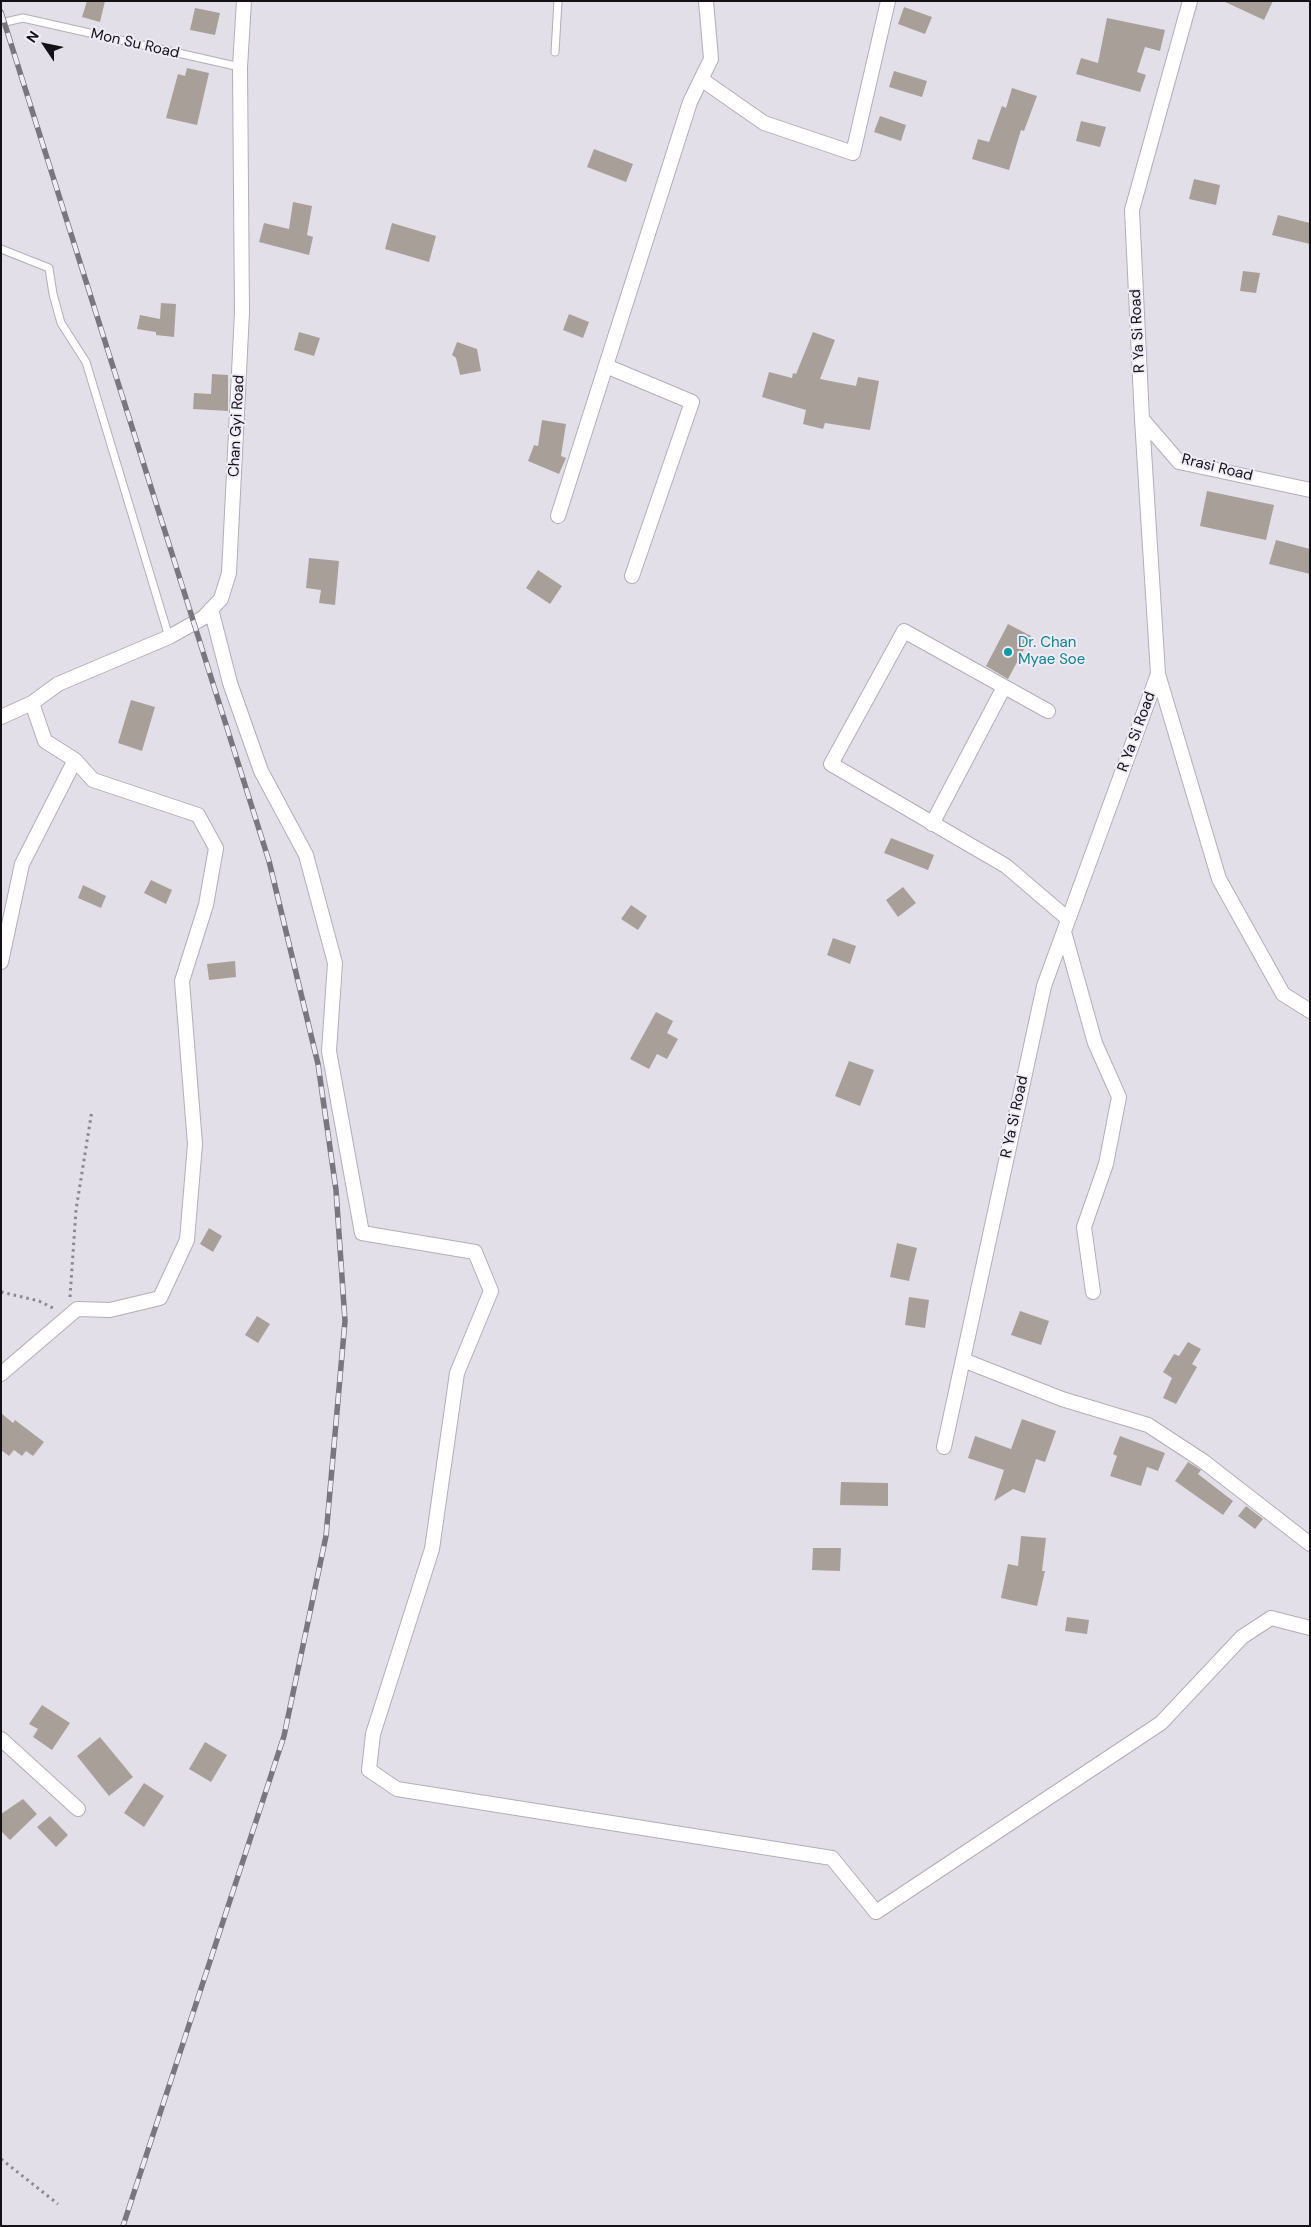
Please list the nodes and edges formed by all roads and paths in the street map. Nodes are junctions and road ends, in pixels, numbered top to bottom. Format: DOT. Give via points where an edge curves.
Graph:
graph roads {
  1 [pos="244,1"];
  2 [pos="558,1"];
  3 [pos="706,1"];
  4 [pos="888,1"];
  5 [pos="1190,1"];
  6 [pos="1,22"];
  7 [pos="555,52"];
  8 [pos="240,67"];
  9 [pos="701,79"];
  10 [pos="1,249"];
  11 [pos="606,366"];
  12 [pos="1142,418"];
  13 [pos="1310,490"];
  14 [pos="558,516"];
  15 [pos="632,576"];
  16 [pos="211,609"];
  17 [pos="169,637"];
  18 [pos="1158,674"];
  19 [pos="1004,687"];
  20 [pos="32,703"];
  21 [pos="1048,711"];
  22 [pos="1,717"];
  23 [pos="75,760"];
  24 [pos="932,824"];
  25 [pos="1066,925"];
  26 [pos="1,962"];
  27 [pos="1310,1011"];
  28 [pos="92,1110"];
  29 [pos="1,1292"];
  30 [pos="1093,1292"];
  31 [pos="69,1316"];
  32 [pos="963,1360"];
  33 [pos="1,1374"];
  34 [pos="944,1447"];
  35 [pos="1310,1544"];
  36 [pos="1310,1628"];
  37 [pos="1,1739"];
  38 [pos="78,1809"];
  39 [pos="1,2159"];
  40 [pos="58,2204"];
  1 -- 8 [label="street, Chan Gyi Road"];
  2 -- 7 [label="lane"];
  3 -- 9 [label="street" via="711,59"];
  4 -- 9 [label="street" via="853,153 764,123"];
  5 -- 12 [label="street, R Ya Si Road" via="1132,210"];
  6 -- 8 [label="lane, Mon Su Road" via="24,18"];
  8 -- 16 [label="street, Chan Gyi Road" via="242,312 230,563 221,599"];
  9 -- 11 [label="street" via="690,102"];
  10 -- 17 [label="lane" via="49,268 61,323 86,362"];
  11 -- 14 [label="street"];
  11 -- 15 [label="street" via="692,402"];
  12 -- 13 [label="street, Rrasi Road" via="1179,462"];
  12 -- 18 [label="street, R Ya Si Road"];
  16 -- 17 [label="street, Chan Gyi Road" via="203,618"];
  16 -- 36 [label="street" via="230,682 261,771 306,855 335,963 329,1052 362,1232 475,1252 491,1291 457,1373 432,1549 374,1734 369,1770 397,1789 832,1858 876,1912 1161,1724 1249,1632 1271,1618"];
  17 -- 20 [label="street, Chan Gyi Road" via="58,684"];
  18 -- 25 [label="street, R Ya Si Road"];
  18 -- 27 [label="street" via="1219,879 1283,994"];
  19 -- 21 [label="street"];
  19 -- 24 [label="street"];
  19 -- 24 [label="street" via="904,632 831,764"];
  20 -- 22 [label="street, Chan Gyi Road"];
  20 -- 23 [label="street" via="45,741"];
  23 -- 26 [label="street" via="22,864"];
  23 -- 31 [label="street" via="93,780 198,815 216,848 206,904 182,981 195,1144 187,1240 160,1298 110,1310 77,1309"];
  24 -- 25 [label="street" via="1006,866"];
  25 -- 30 [label="street" via="1095,1043 1119,1097 1106,1164 1084,1227"];
  25 -- 32 [label="street, R Ya Si Road" via="1044,986"];
  28 -- 31 [label="path" via="76,1210"];
  29 -- 31 [label="path" via="39,1301"];
  31 -- 33 [label="street"];
  32 -- 34 [label="street, R Ya Si Road"];
  32 -- 35 [label="street" via="1062,1399 1148,1424 1203,1461"];
  37 -- 38 [label="street"];
  39 -- 40 [label="path"];
}
